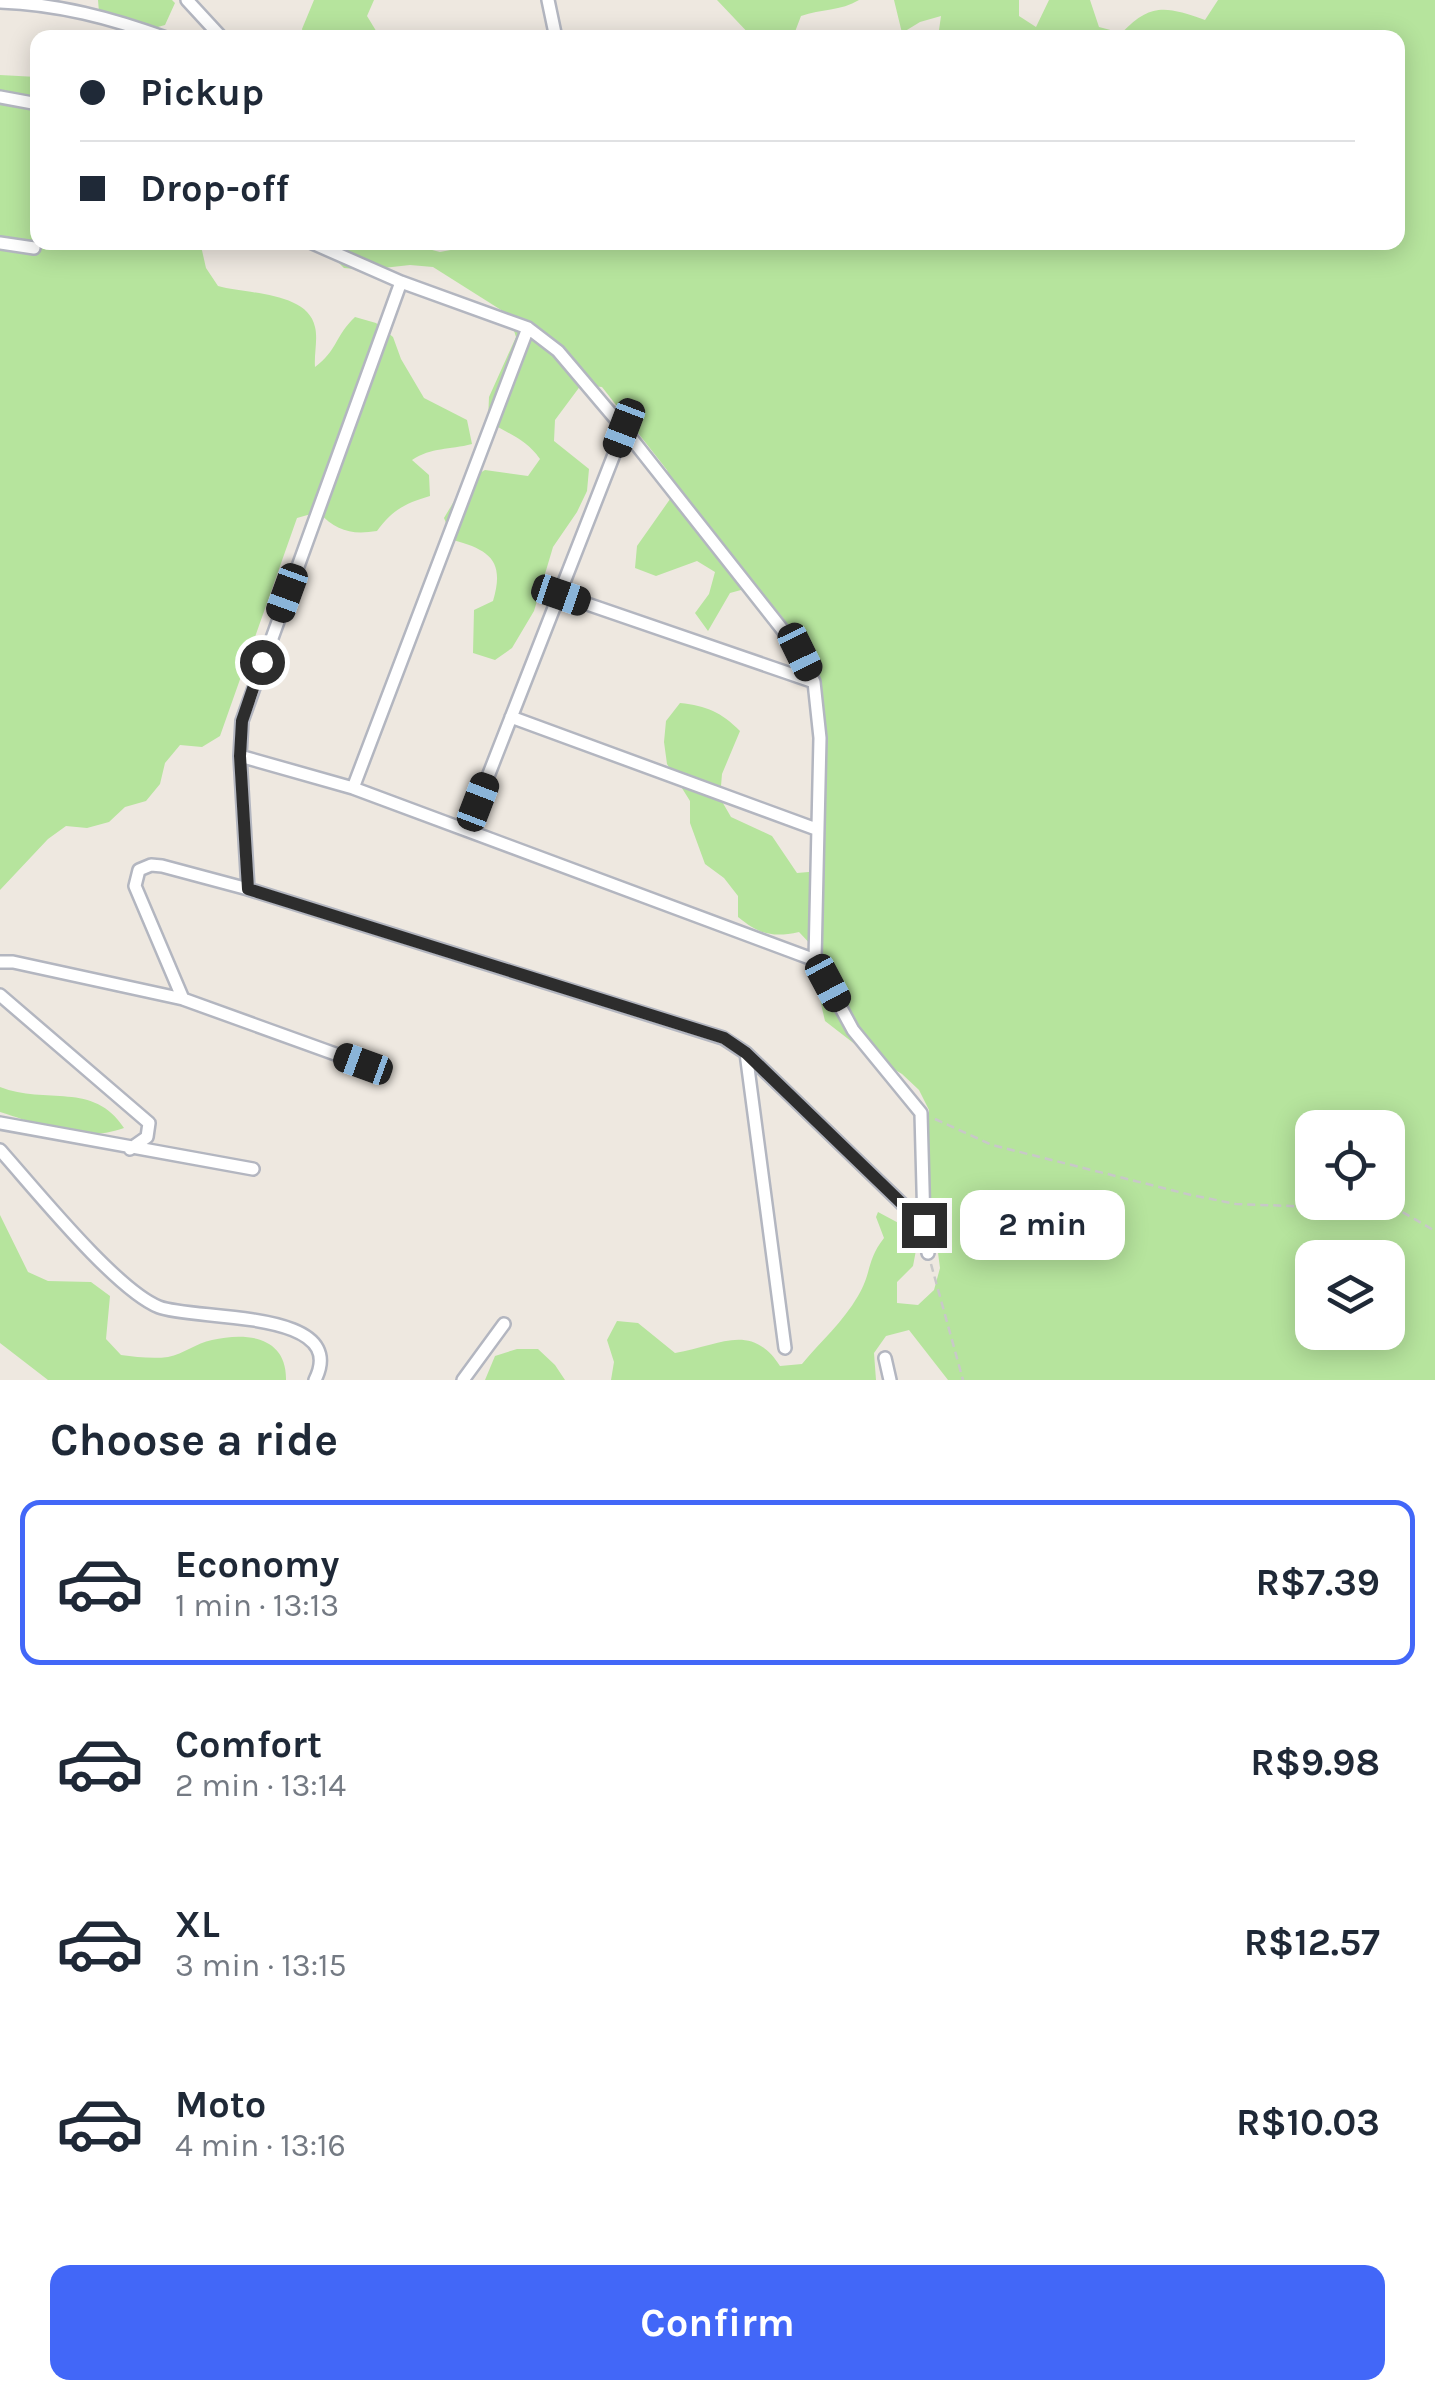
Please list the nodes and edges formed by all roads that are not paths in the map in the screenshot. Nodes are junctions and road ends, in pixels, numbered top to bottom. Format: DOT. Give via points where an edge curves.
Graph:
graph roads {
  1 [pos="187,0"];
  2 [pos="548,0"];
  3 [pos="0,2"];
  4 [pos="142,30"];
  5 [pos="215,30"];
  6 [pos="554,30"];
  7 [pos="0,97"];
  8 [pos="30,103"];
  9 [pos="0,243"];
  10 [pos="30,247"];
  11 [pos="328,250"];
  12 [pos="401,282"];
  13 [pos="528,328"];
  14 [pos="624,428"];
  15 [pos="561,595"];
  16 [pos="814,682"];
  17 [pos="511,718"];
  18 [pos="240,756"];
  19 [pos="353,788"];
  20 [pos="816,829"];
  21 [pos="467,830"];
  22 [pos="248,889"];
  23 [pos="815,960"];
  24 [pos="0,962"];
  25 [pos="0,995"];
  26 [pos="182,999"];
  27 [pos="746,1053"];
  28 [pos="363,1064"];
  29 [pos="0,1123"];
  30 [pos="130,1149"];
  31 [pos="0,1150"];
  32 [pos="253,1169"];
  33 [pos="924,1225"];
  34 [pos="928,1253"];
  35 [pos="504,1324"];
  36 [pos="785,1348"];
  37 [pos="885,1358"];
  38 [pos="468,1378"];
  39 [pos="315,1380"];
  40 [pos="890,1380"];
  1 -- 5 [label="street"];
  2 -- 6 [label="street"];
  3 -- 4 [label="street" via="94,14"];
  7 -- 8 [label="street"];
  9 -- 10 [label="street"];
  11 -- 12 [label="street"];
  12 -- 13 [label="street"];
  12 -- 18 [label="street" via="249,696"];
  13 -- 14 [label="street" via="558,350"];
  13 -- 19 [label="street"];
  14 -- 15 [label="street"];
  14 -- 16 [label="street" via="783,628"];
  15 -- 16 [label="street"];
  15 -- 17 [label="street"];
  16 -- 20 [label="street" via="820,738"];
  17 -- 20 [label="street"];
  17 -- 21 [label="street"];
  18 -- 19 [label="street"];
  18 -- 22 [label="street"];
  19 -- 21 [label="street"];
  20 -- 23 [label="street"];
  21 -- 23 [label="street"];
  22 -- 26 [label="street" via="162,866 138,870 135,886"];
  22 -- 27 [label="street" via="703,1030"];
  23 -- 33 [label="street" via="853,1030 921,1113"];
  24 -- 26 [label="street"];
  25 -- 30 [label="street" via="149,1124 147,1137"];
  26 -- 28 [label="street"];
  27 -- 33 [label="street"];
  27 -- 36 [label="street"];
  29 -- 30 [label="street"];
  30 -- 32 [label="street"];
  31 -- 39 [label="street" via="140,1296 186,1313 302,1332 318,1350"];
  33 -- 34 [label="street"];
  35 -- 38 [label="street"];
  37 -- 40 [label="street"];
}
